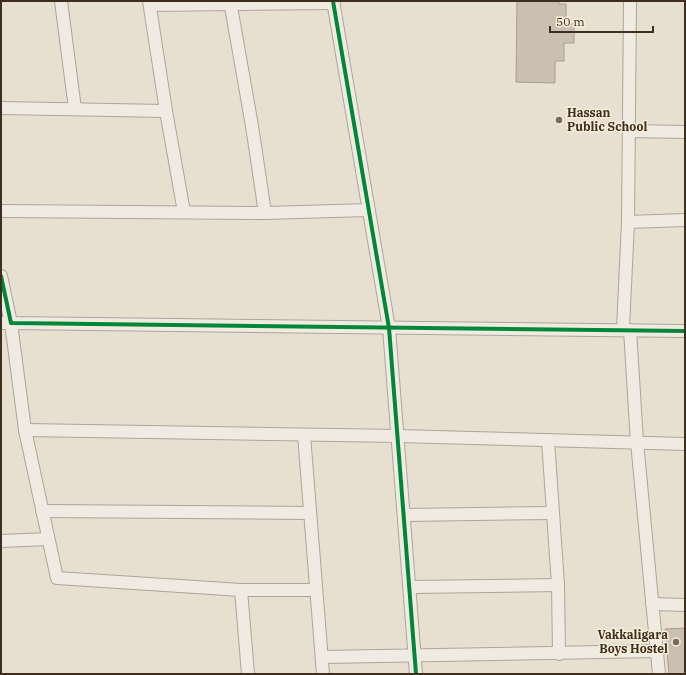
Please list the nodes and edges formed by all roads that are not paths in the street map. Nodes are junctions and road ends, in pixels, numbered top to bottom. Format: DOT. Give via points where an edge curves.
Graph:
graph roads {
  1 [pos="61,1"];
  2 [pos="630,1"];
  3 [pos="230,2"];
  4 [pos="333,2"];
  5 [pos="150,3"];
  6 [pos="1,108"];
  7 [pos="75,109"];
  8 [pos="166,111"];
  9 [pos="629,131"];
  10 [pos="685,132"];
  11 [pos="369,210"];
  12 [pos="1,211"];
  13 [pos="184,212"];
  14 [pos="264,213"];
  15 [pos="685,220"];
  16 [pos="628,222"];
  17 [pos="1,276"];
  18 [pos="6,323"];
  19 [pos="389,328"];
  20 [pos="626,330"];
  21 [pos="685,331"];
  22 [pos="25,430"];
  23 [pos="304,435"];
  24 [pos="398,436"];
  25 [pos="548,440"];
  26 [pos="638,442"];
  27 [pos="685,444"];
  28 [pos="42,511"];
  29 [pos="310,513"];
  30 [pos="552,513"];
  31 [pos="404,515"];
  32 [pos="48,539"];
  33 [pos="1,541"];
  34 [pos="558,585"];
  35 [pos="410,587"];
  36 [pos="241,590"];
  37 [pos="316,590"];
  38 [pos="652,604"];
  39 [pos="685,605"];
  40 [pos="657,652"];
  41 [pos="560,654"];
  42 [pos="322,656"];
  43 [pos="415,656"];
  44 [pos="248,674"];
  45 [pos="323,674"];
  46 [pos="416,674"];
  47 [pos="659,674"];
  1 -- 7 [label="street"];
  2 -- 9 [label="street"];
  3 -- 4 [label="street"];
  3 -- 5 [label="street"];
  3 -- 14 [label="street"];
  4 -- 11 [label="street"];
  5 -- 8 [label="street"];
  6 -- 7 [label="street"];
  7 -- 8 [label="street"];
  8 -- 13 [label="street"];
  9 -- 10 [label="street"];
  9 -- 16 [label="street"];
  11 -- 14 [label="street"];
  11 -- 19 [label="street"];
  12 -- 13 [label="street"];
  13 -- 14 [label="street"];
  15 -- 16 [label="street"];
  16 -- 20 [label="street"];
  17 -- 18 [label="street"];
  18 -- 19 [label="street"];
  18 -- 22 [label="street"];
  19 -- 20 [label="street"];
  19 -- 24 [label="street"];
  20 -- 21 [label="street"];
  20 -- 26 [label="street"];
  22 -- 23 [label="street"];
  22 -- 28 [label="street"];
  23 -- 24 [label="street"];
  23 -- 29 [label="street"];
  24 -- 25 [label="street"];
  24 -- 31 [label="street"];
  25 -- 26 [label="street"];
  25 -- 30 [label="street"];
  26 -- 27 [label="street"];
  26 -- 38 [label="street"];
  28 -- 29 [label="street"];
  28 -- 32 [label="street"];
  29 -- 37 [label="street"];
  30 -- 31 [label="street"];
  30 -- 34 [label="street"];
  31 -- 35 [label="street"];
  32 -- 33 [label="street"];
  32 -- 36 [label="street" via="57,578"];
  34 -- 35 [label="street"];
  34 -- 41 [label="street"];
  35 -- 43 [label="street"];
  36 -- 37 [label="street"];
  36 -- 44 [label="street"];
  37 -- 42 [label="street"];
  38 -- 39 [label="street"];
  38 -- 40 [label="street"];
  40 -- 41 [label="street"];
  40 -- 47 [label="street"];
  41 -- 43 [label="street"];
  42 -- 43 [label="street"];
  42 -- 45 [label="street"];
  43 -- 46 [label="street"];
}
